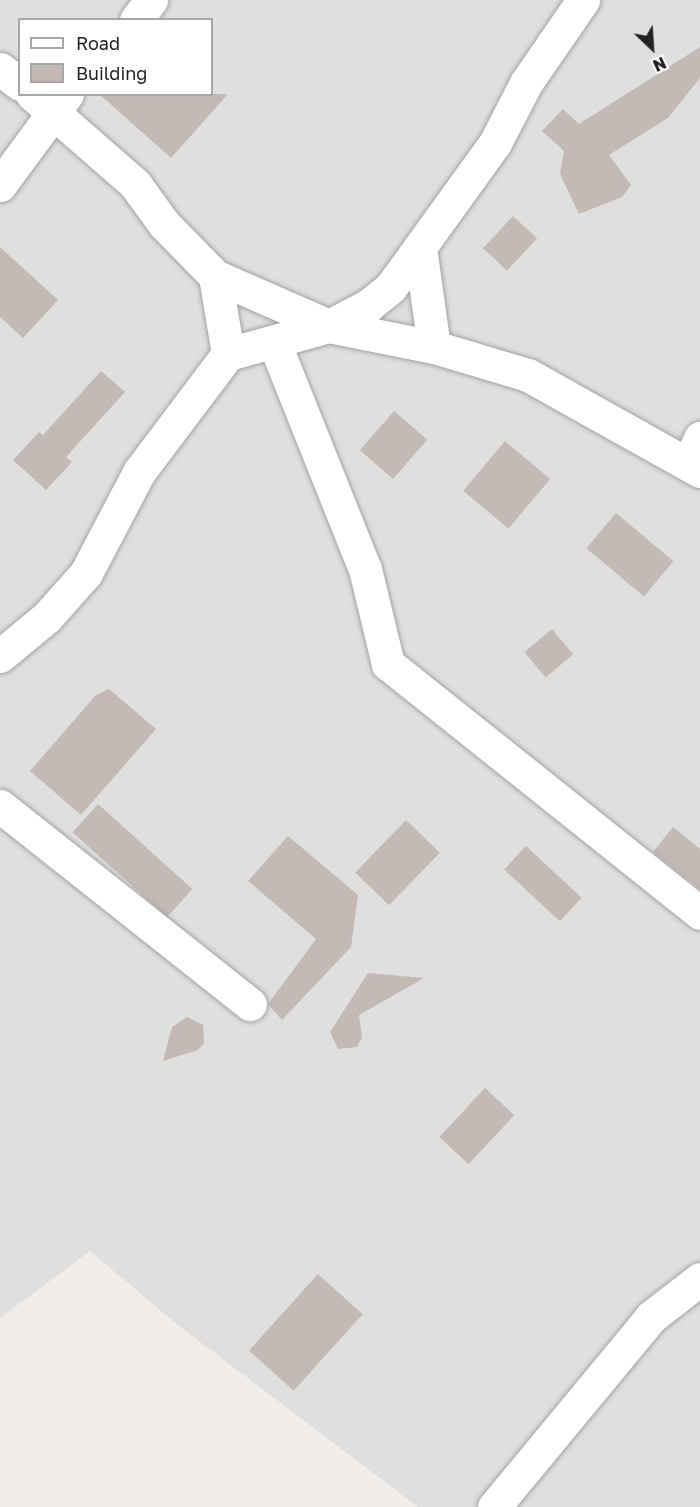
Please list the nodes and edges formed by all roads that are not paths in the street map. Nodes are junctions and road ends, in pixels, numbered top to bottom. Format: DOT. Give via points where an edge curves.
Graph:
graph roads {
  1 [pos="152,0"];
  2 [pos="583,0"];
  3 [pos="137,18"];
  4 [pos="0,69"];
  5 [pos="18,82"];
  6 [pos="50,100"];
  7 [pos="0,185"];
  8 [pos="420,247"];
  9 [pos="214,276"];
  10 [pos="329,326"];
  11 [pos="274,342"];
  12 [pos="434,347"];
  13 [pos="228,354"];
  14 [pos="696,458"];
  15 [pos="0,656"];
  16 [pos="0,806"];
  17 [pos="700,913"];
  18 [pos="250,1005"];
  19 [pos="700,1279"];
  20 [pos="494,1507"];
  1 -- 3 [label="street"];
  2 -- 8 [label="street" via="526,83 495,143"];
  4 -- 5 [label="street"];
  6 -- 7 [label="street"];
  6 -- 9 [label="street" via="135,184 164,224"];
  8 -- 10 [label="street" via="391,287"];
  8 -- 12 [label="street"];
  9 -- 10 [label="street"];
  9 -- 13 [label="street"];
  10 -- 11 [label="street"];
  10 -- 12 [label="street"];
  11 -- 13 [label="street"];
  11 -- 17 [label="street" via="365,569 388,664"];
  12 -- 14 [label="street" via="528,375"];
  13 -- 15 [label="street" via="139,472 86,573 47,617"];
  16 -- 18 [label="street"];
  19 -- 20 [label="street" via="651,1317"];
}
